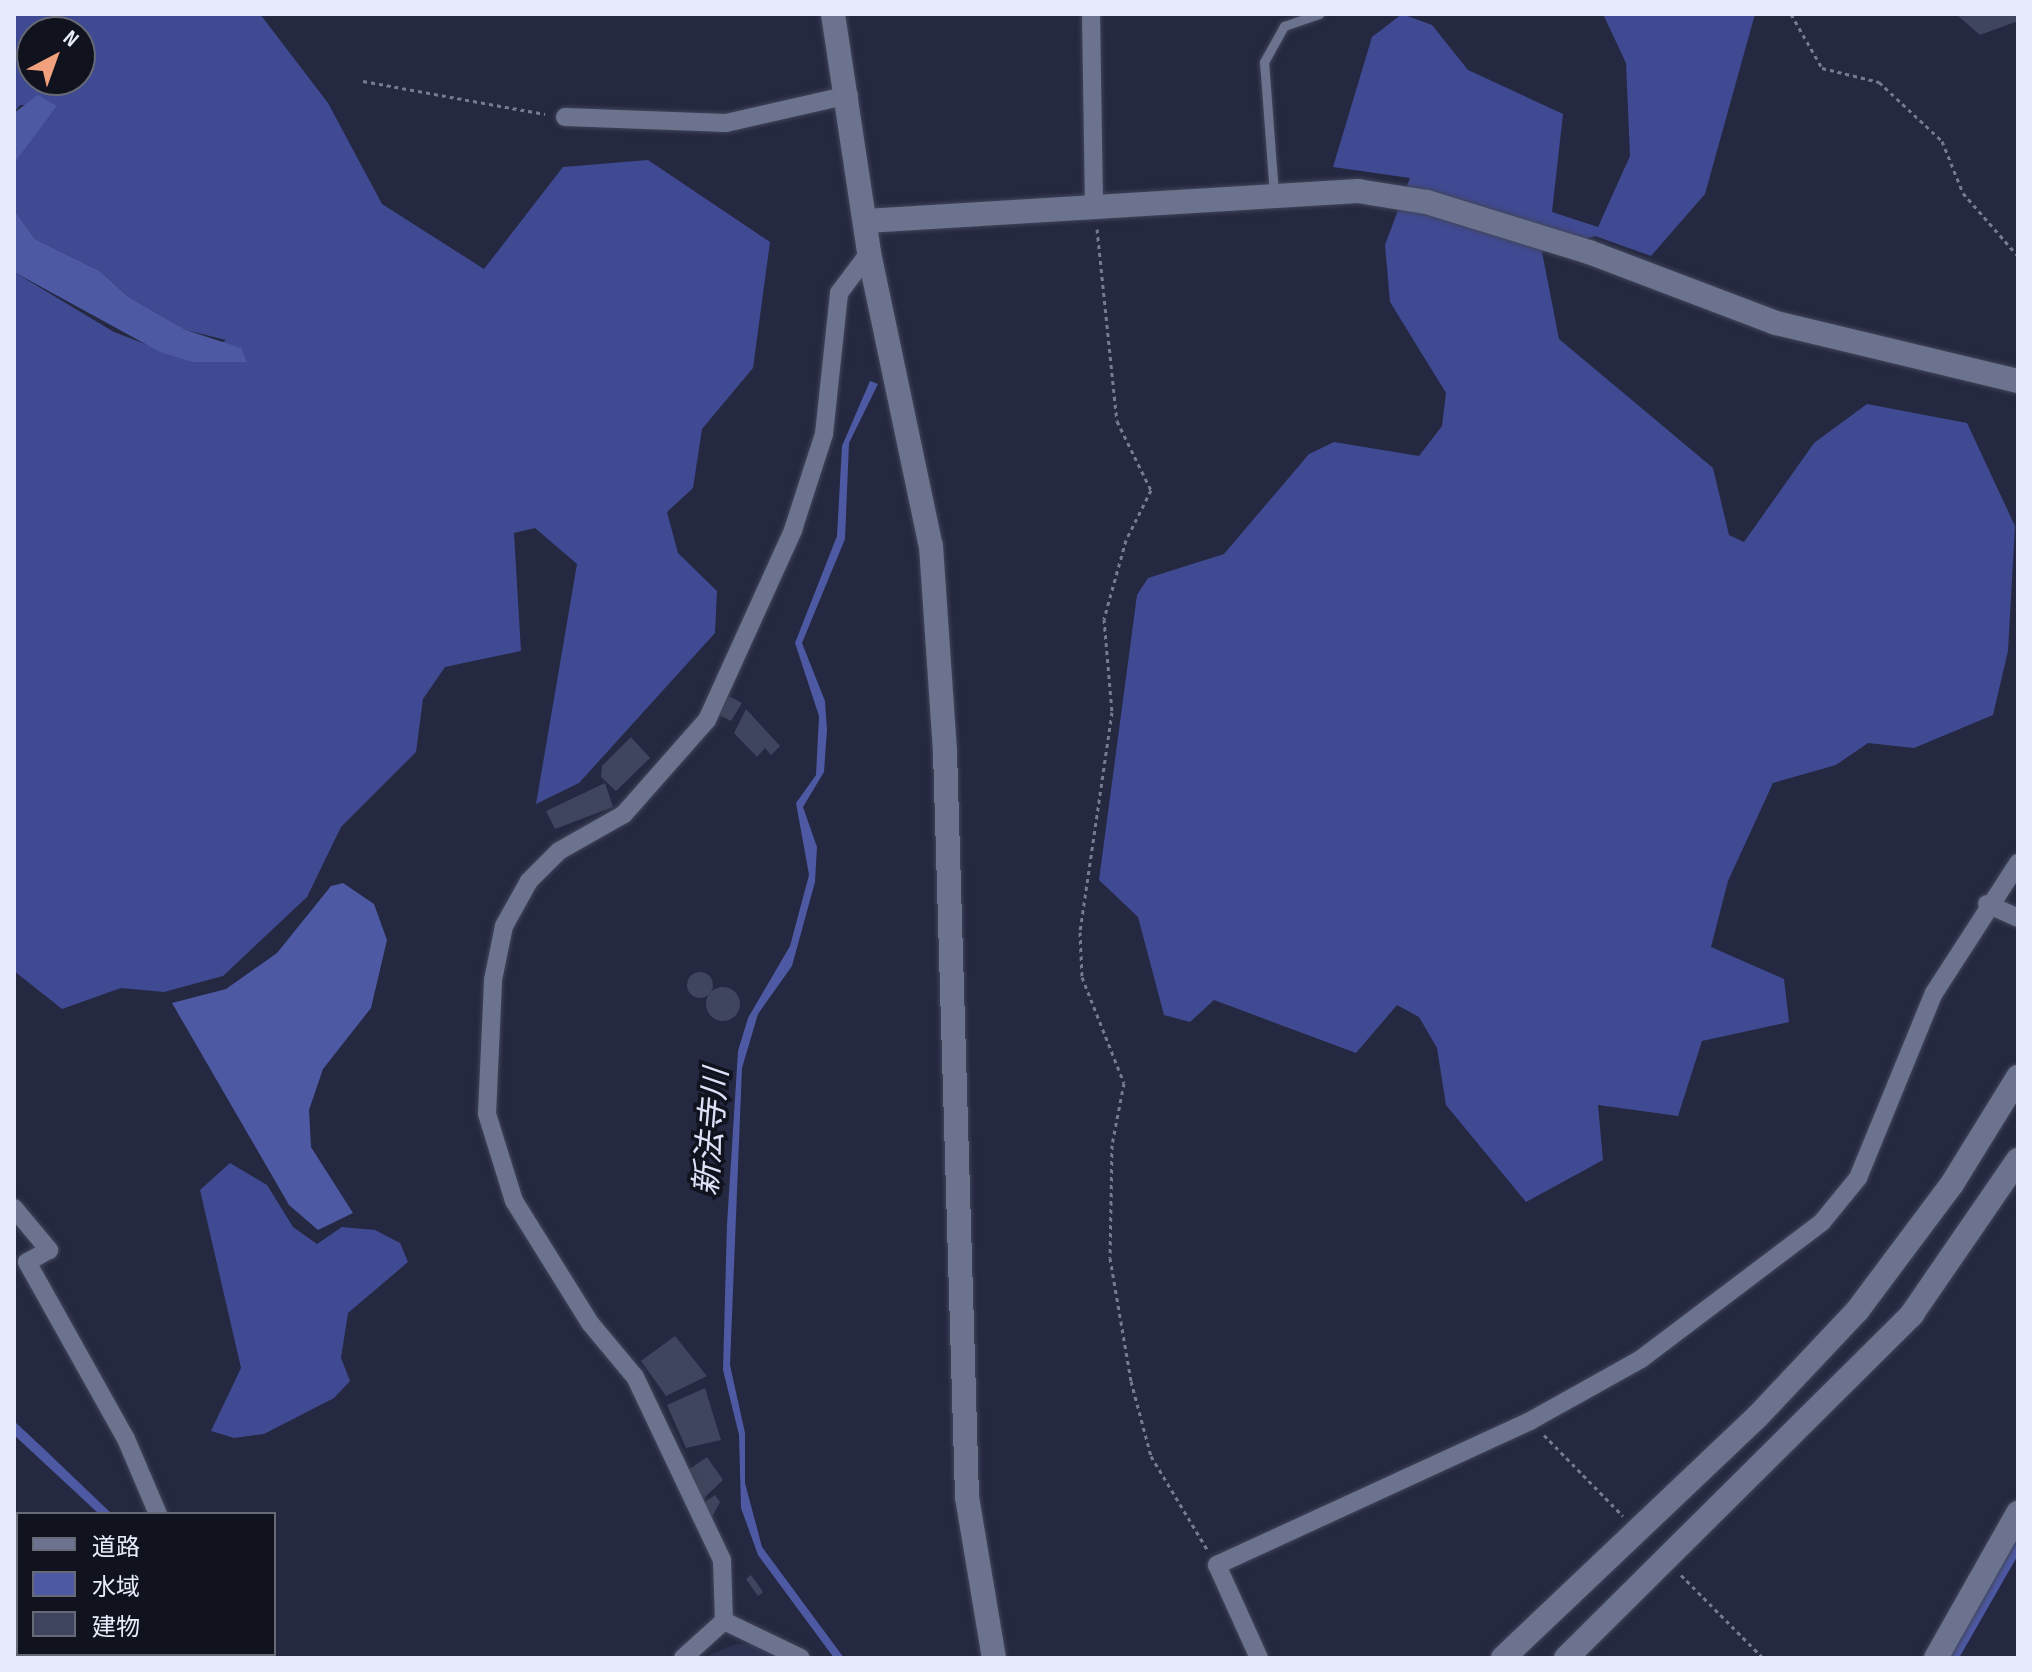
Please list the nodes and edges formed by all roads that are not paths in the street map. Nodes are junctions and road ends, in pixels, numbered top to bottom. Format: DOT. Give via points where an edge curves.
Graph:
graph roads {
  1 [pos="833,14"];
  2 [pos="1091,14"];
  3 [pos="1319,14"];
  4 [pos="849,95"];
  5 [pos="565,117"];
  6 [pos="1275,197"];
  7 [pos="1094,210"];
  8 [pos="866,221"];
  9 [pos="869,253"];
  10 [pos="2018,381"];
  11 [pos="2018,863"];
  12 [pos="1987,904"];
  13 [pos="2018,918"];
  14 [pos="2018,1077"];
  15 [pos="2018,1160"];
  16 [pos="14,1208"];
  17 [pos="157,1512"];
  18 [pos="2018,1513"];
  19 [pos="724,1621"];
  20 [pos="683,1658"];
  21 [pos="801,1658"];
  22 [pos="994,1658"];
  23 [pos="1259,1658"];
  24 [pos="1503,1658"];
  25 [pos="1566,1658"];
  26 [pos="1936,1658"];
  1 -- 4 [label="street"];
  2 -- 7 [label="street"];
  3 -- 6 [label="lane" via="1284,26 1264,62"];
  4 -- 5 [label="street" via="726,123"];
  4 -- 8 [label="street"];
  6 -- 7 [label="street"];
  6 -- 10 [label="street" via="1358,191 1427,202 1663,276 1776,323"];
  7 -- 8 [label="street"];
  8 -- 9 [label="street"];
  9 -- 19 [label="street" via="839,293 824,434 793,530 707,720 624,814 559,851 529,881 504,926 492,994 485,1083 502,1169 542,1252 658,1416 677,1477 722,1560"];
  9 -- 22 [label="street" via="931,546 945,751 967,1497"];
  11 -- 12 [label="street"];
  12 -- 13 [label="street"];
  12 -- 23 [label="street" via="1934,993 1858,1178 1788,1252 1641,1359 1530,1421 1217,1565"];
  14 -- 24 [label="street" via="1952,1184 1857,1311 1757,1417"];
  15 -- 25 [label="street" via="1912,1314"];
  16 -- 17 [label="street" via="49,1250 27,1262 126,1439"];
  18 -- 26 [label="street"];
  19 -- 20 [label="street"];
  19 -- 21 [label="street"];
}
